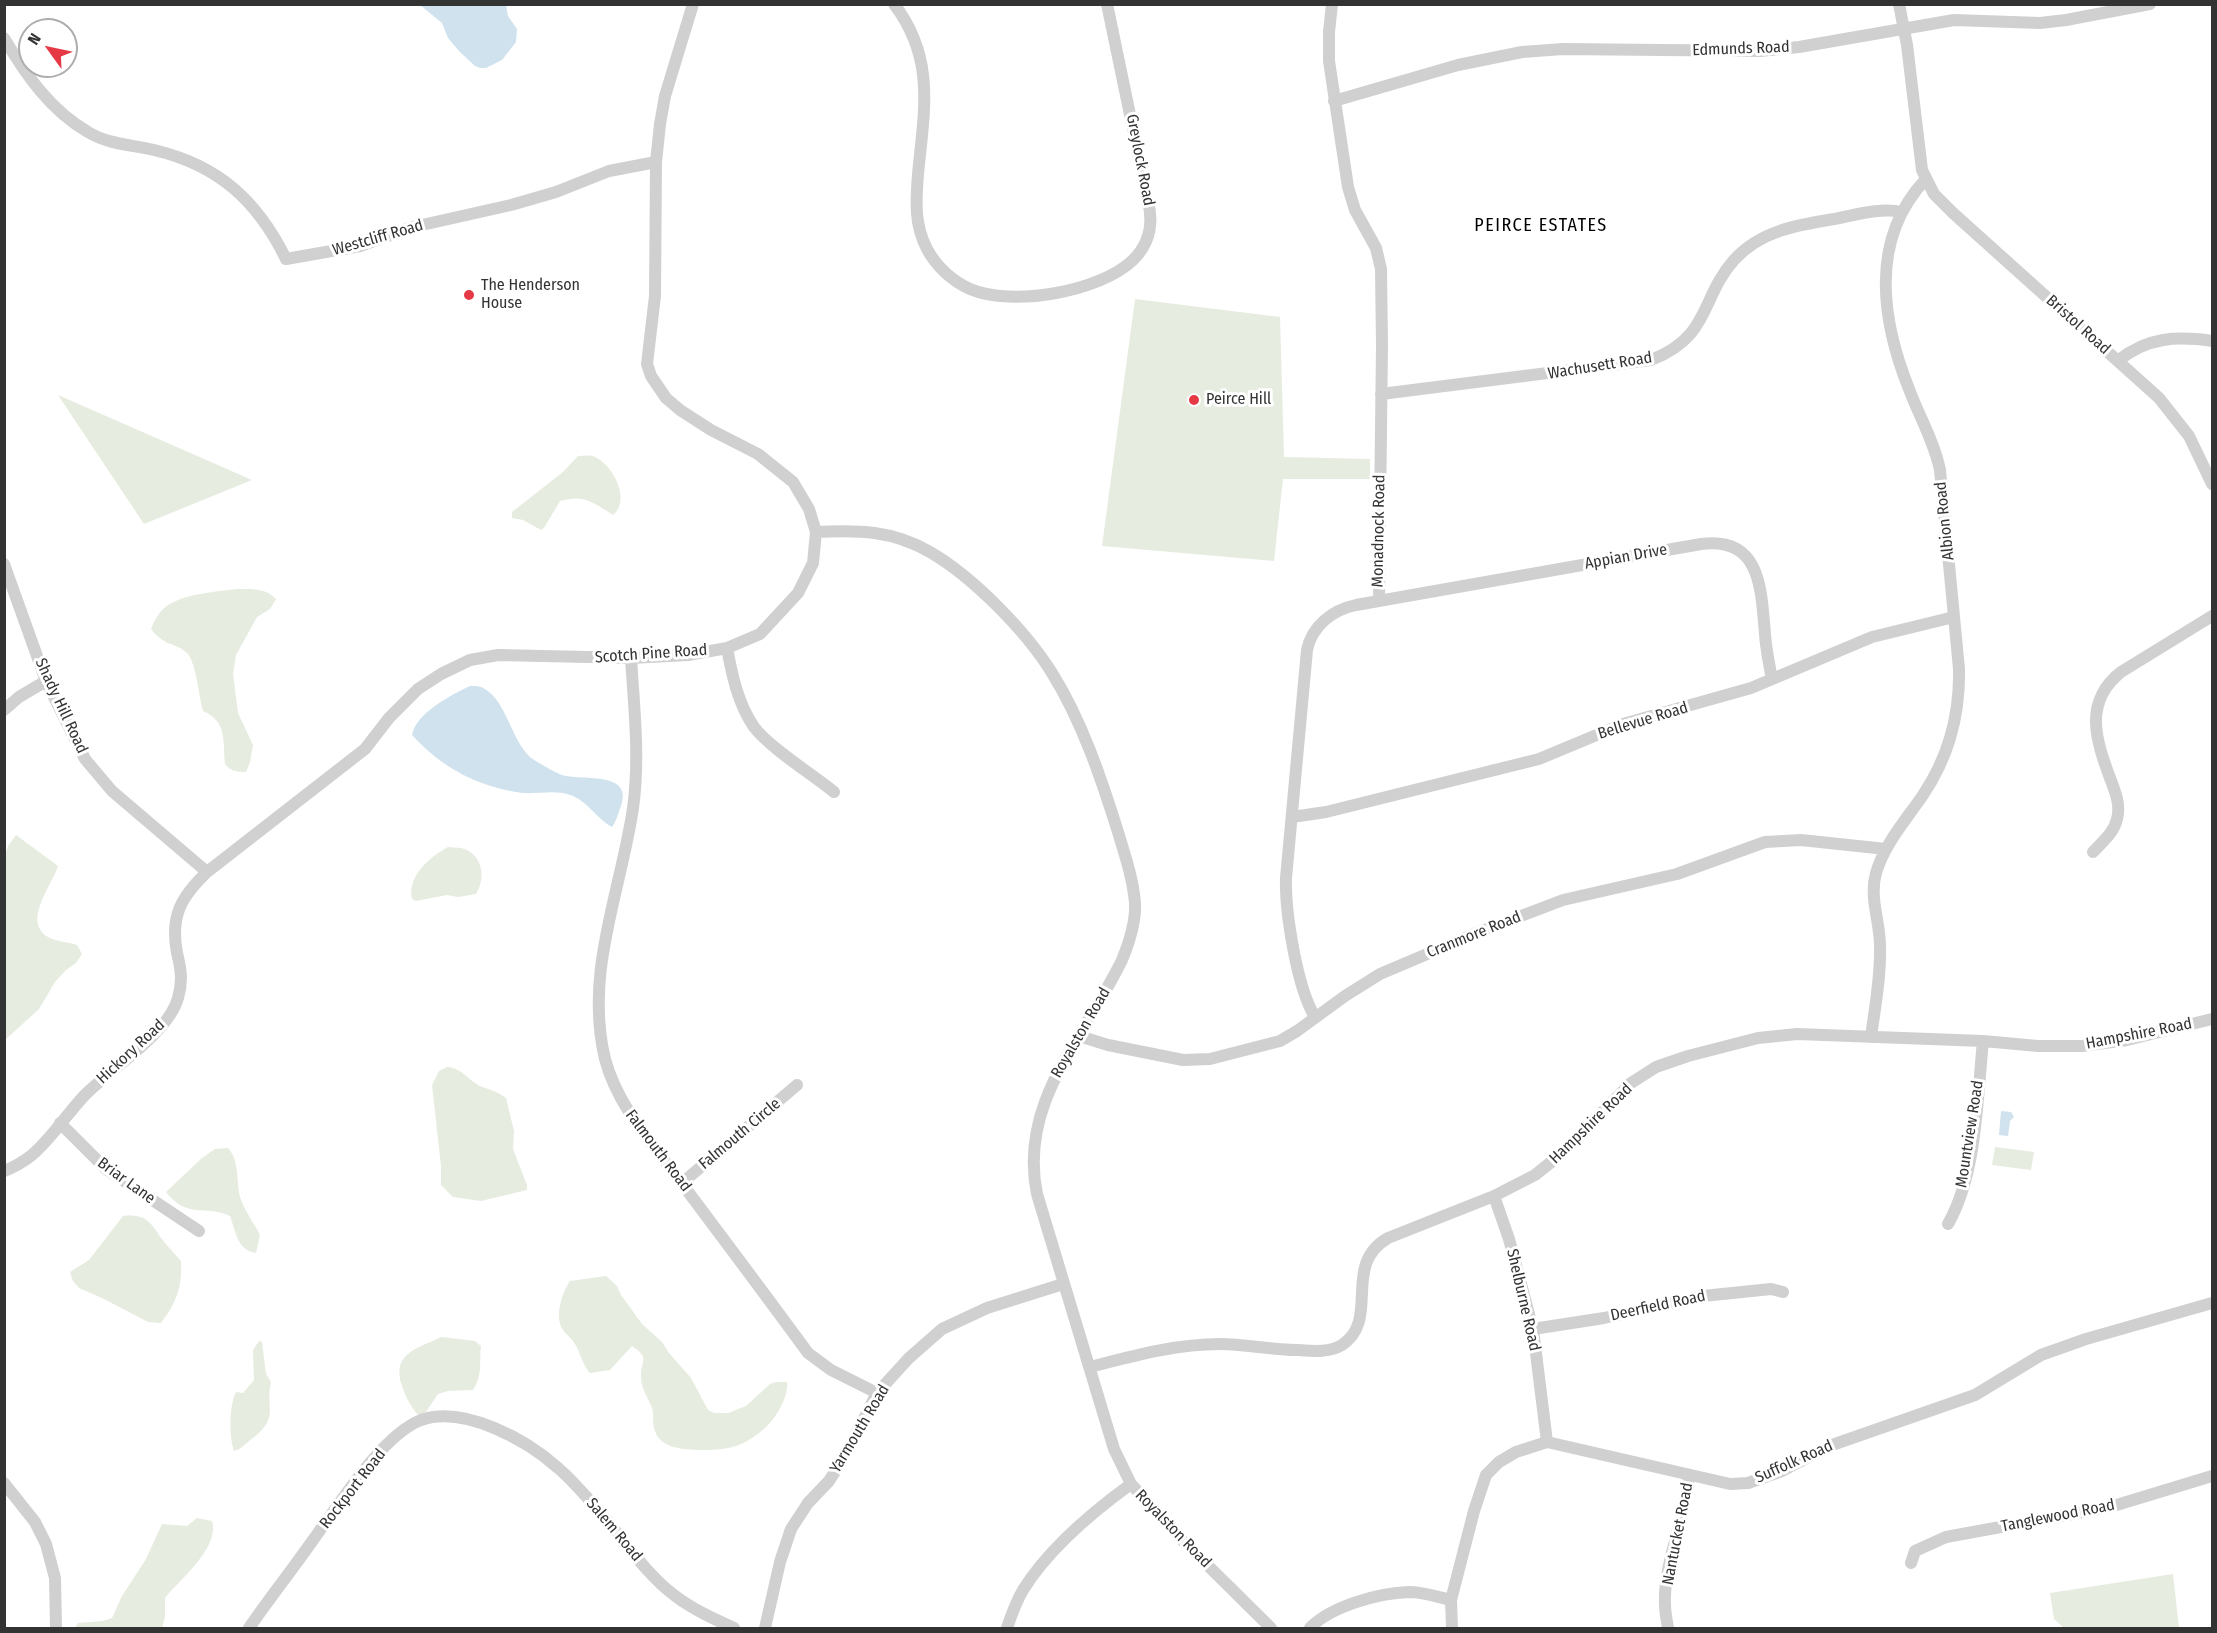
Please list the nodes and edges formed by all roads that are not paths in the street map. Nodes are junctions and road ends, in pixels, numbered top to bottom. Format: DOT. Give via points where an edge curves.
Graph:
graph roads {
  1 [pos="693,4"];
  2 [pos="894,4"];
  3 [pos="1107,4"];
  4 [pos="1332,4"];
  5 [pos="1899,4"];
  6 [pos="2150,4"];
  7 [pos="1904,28"];
  8 [pos="4,38"];
  9 [pos="1334,101"];
  10 [pos="656,162"];
  11 [pos="1925,180"];
  12 [pos="1902,212"];
  13 [pos="2212,341"];
  14 [pos="2119,360"];
  15 [pos="1381,394"];
  16 [pos="2212,484"];
  17 [pos="816,532"];
  18 [pos="4,564"];
  19 [pos="1379,601"];
  20 [pos="2212,616"];
  21 [pos="1954,617"];
  22 [pos="727,648"];
  23 [pos="631,658"];
  24 [pos="1772,679"];
  25 [pos="46,681"];
  26 [pos="4,711"];
  27 [pos="834,792"];
  28 [pos="1292,817"];
  29 [pos="1886,849"];
  30 [pos="2093,852"];
  31 [pos="207,872"];
  32 [pos="1316,1017"];
  33 [pos="2212,1019"];
  34 [pos="1079,1035"];
  35 [pos="1871,1037"];
  36 [pos="1983,1041"];
  37 [pos="797,1085"];
  38 [pos="60,1123"];
  39 [pos="4,1170"];
  40 [pos="681,1183"];
  41 [pos="1494,1196"];
  42 [pos="1947,1224"];
  43 [pos="199,1231"];
  44 [pos="1064,1284"];
  45 [pos="1783,1292"];
  46 [pos="2212,1303"];
  47 [pos="1533,1329"];
  48 [pos="1090,1367"];
  49 [pos="877,1393"];
  50 [pos="495,1429"];
  51 [pos="1547,1442"];
  52 [pos="1689,1475"];
  53 [pos="2212,1476"];
  54 [pos="4,1482"];
  55 [pos="1131,1484"];
  56 [pos="1911,1563"];
  57 [pos="1451,1600"];
  58 [pos="56,1629"];
  59 [pos="249,1629"];
  60 [pos="734,1629"];
  61 [pos="765,1629"];
  62 [pos="1007,1629"];
  63 [pos="1271,1629"];
  64 [pos="1310,1629"];
  65 [pos="1452,1629"];
  66 [pos="1668,1629"];
  1 -- 10 [label="street, Scotch Pine Road" via="665,96"];
  2 -- 3 [label="street, Greylock Road" via="915,39 924,69 925,105 916,210 926,248 944,271 965,286 990,295 1025,297 1064,292 1114,272 1131,262 1150,231 1151,215"];
  4 -- 9 [label="street, Monadnock Road" via="1328,49"];
  5 -- 7 [label="street"];
  6 -- 7 [label="street, Edmunds Road" via="2040,23 1954,20"];
  7 -- 9 [label="street, Edmunds Road" via="1760,51 1563,49 1512,54 1458,65"];
  7 -- 11 [label="street"];
  8 -- 10 [label="street, Westcliff Road" via="43,95 90,134 194,161 223,177 273,232 286,259 360,246 413,226 511,205 609,171"];
  9 -- 15 [label="street, Monadnock Road" via="1351,199 1379,258"];
  10 -- 17 [label="street, Scotch Pine Road" via="655,296 647,364 651,376 680,410 758,454 793,482"];
  11 -- 12 [label="street, Albion Road"];
  11 -- 14 [label="street, Bristol Road" via="1947,208"];
  12 -- 15 [label="street, Wachusett Road" via="1882,211 1798,225 1757,241 1728,267 1689,336 1651,360"];
  12 -- 21 [label="street, Albion Road" via="1886,257 1887,301 1903,373 1939,463"];
  13 -- 14 [label="street" via="2163,339 2140,346"];
  14 -- 16 [label="street, Bristol Road" via="2176,418 2197,450"];
  15 -- 19 [label="street, Monadnock Road"];
  17 -- 22 [label="street, Scotch Pine Road" via="813,563 798,593 760,634"];
  17 -- 34 [label="street, Royalston Road" via="856,530 894,536 947,563 990,599 1022,633 1069,702 1112,814 1135,905 1122,960"];
  18 -- 25 [label="street, Shady Hill Road"];
  19 -- 24 [label="street, Appian Drive" via="1707,543 1721,544 1743,554 1759,577"];
  19 -- 28 [label="street, Monadnock Road" via="1336,612 1318,627 1310,641"];
  20 -- 30 [label="street" via="2126,668 2102,695 2096,732 2118,810 2114,828"];
  21 -- 24 [label="street, Bellevue Road" via="1872,637"];
  21 -- 29 [label="street, Albion Road" via="1959,692 1953,727 1933,779"];
  22 -- 23 [label="street, Scotch Pine Road"];
  22 -- 27 [label="street" via="734,685 754,727"];
  23 -- 31 [label="street, Scotch Pine Road" via="498,655 470,660 441,674 418,689 365,749"];
  23 -- 40 [label="street, Falmouth Road" via="636,759 633,807 604,941 599,1014 606,1059 625,1108"];
  24 -- 28 [label="street, Bellevue Road" via="1732,695 1623,724 1539,759"];
  25 -- 26 [label="street"];
  25 -- 31 [label="street, Shady Hill Road" via="85,759 112,791"];
  28 -- 32 [label="street, Monadnock Road" via="1286,899 1303,991"];
  29 -- 32 [label="street, Cranmore Road" via="1801,840 1765,842 1677,874 1563,900 1389,969"];
  29 -- 35 [label="street, Albion Road" via="1873,889 1881,959"];
  31 -- 38 [label="street, Hickory Road" via="185,895 176,920 183,977 178,1000 168,1018"];
  32 -- 34 [label="street, Cranmore Road" via="1280,1041 1195,1061 1108,1045"];
  33 -- 36 [label="street, Hampshire Road" via="2127,1040 2082,1046"];
  34 -- 44 [label="street, Royalston Road" via="1046,1095 1033,1150 1037,1194"];
  35 -- 36 [label="street, Hampshire Road"];
  35 -- 41 [label="street, Hampshire Road" via="1774,1036 1663,1064 1625,1088 1547,1166"];
  36 -- 42 [label="street, Mountview Road" via="1970,1158 1958,1207"];
  37 -- 40 [label="street, Falmouth Circle"];
  38 -- 39 [label="street, Hickory Road" via="34,1153"];
  38 -- 43 [label="street, Briar Lane" via="106,1169"];
  40 -- 49 [label="street, Falmouth Road" via="808,1353 831,1370"];
  41 -- 47 [label="street, Shelburne Road"];
  41 -- 48 [label="street, Hampshire Road" via="1375,1247 1364,1265 1359,1321 1346,1342 1334,1348 1322,1351 1232,1344 1192,1346"];
  44 -- 48 [label="street, Royalston Road"];
  44 -- 49 [label="street, Yarmouth Road" via="987,1308 942,1329"];
  45 -- 47 [label="street, Deerfield Road" via="1771,1289 1703,1296"];
  46 -- 52 [label="street, Suffolk Road" via="2041,1355 1975,1395 1832,1444 1782,1471 1748,1483 1730,1484"];
  47 -- 51 [label="street, Shelburne Road"];
  48 -- 55 [label="street, Royalston Road" via="1114,1449"];
  49 -- 61 [label="street, Yarmouth Road" via="845,1456 791,1529"];
  50 -- 59 [label="street, Rockport Road" via="450,1416 423,1419 405,1428 385,1446 350,1491"];
  50 -- 60 [label="street, Salem Road" via="558,1467 671,1592"];
  51 -- 52 [label="street, Suffolk Road"];
  51 -- 57 [label="street" via="1516,1452 1486,1475"];
  52 -- 66 [label="street, Nantucket Road" via="1669,1571 1665,1604"];
  53 -- 56 [label="street, Tanglewood Road" via="2110,1507 1946,1537 1915,1551"];
  54 -- 58 [label="street" via="35,1522 46,1544 55,1578"];
  55 -- 62 [label="street" via="1103,1504 1042,1563 1022,1592"];
  55 -- 63 [label="street, Royalston Road"];
  57 -- 64 [label="street" via="1410,1592 1371,1598 1341,1608"];
  57 -- 65 [label="street"];
}
